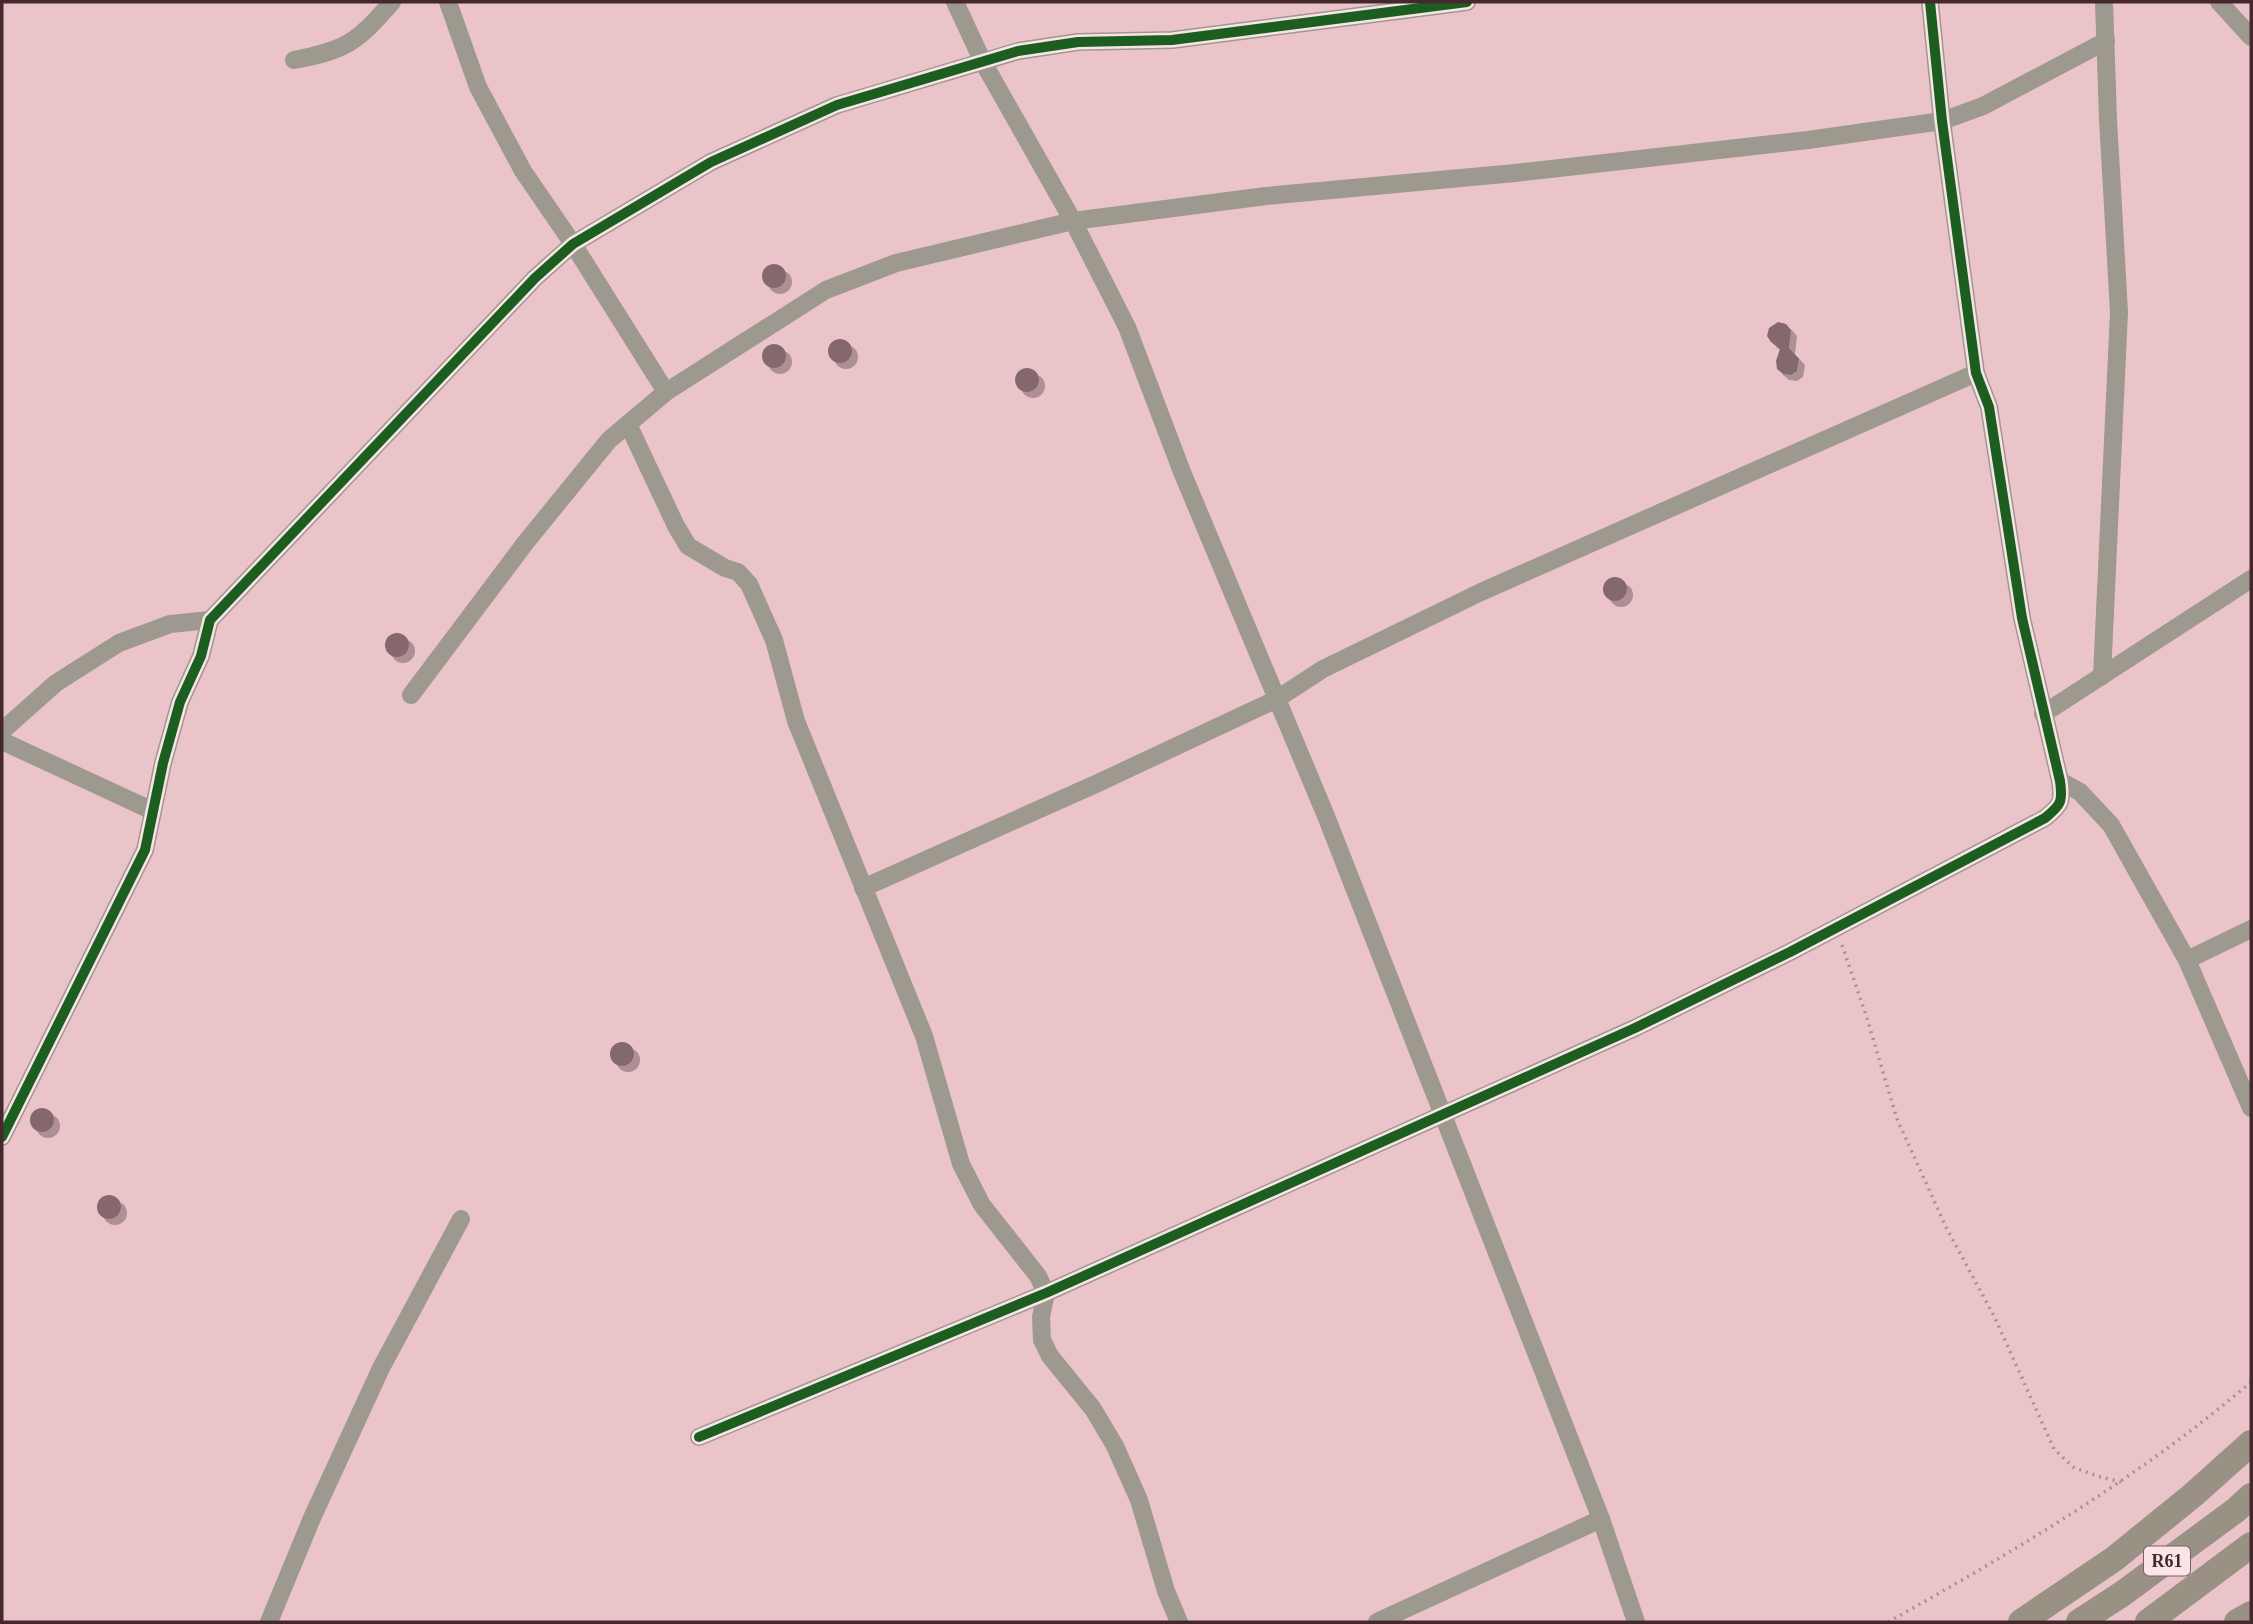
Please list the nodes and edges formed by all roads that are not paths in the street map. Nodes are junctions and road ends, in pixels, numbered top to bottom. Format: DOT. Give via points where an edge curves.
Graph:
graph roads {
  1 [pos="392,2"];
  2 [pos="448,2"];
  3 [pos="955,2"];
  4 [pos="1466,2"];
  5 [pos="1930,2"];
  6 [pos="2104,2"];
  7 [pos="2219,2"];
  8 [pos="2251,37"];
  9 [pos="2106,41"];
  10 [pos="294,60"];
  11 [pos="983,62"];
  12 [pos="1942,121"];
  13 [pos="1073,221"];
  14 [pos="573,244"];
  15 [pos="1976,373"];
  16 [pos="666,391"];
  17 [pos="628,424"];
  18 [pos="2251,579"];
  19 [pos="210,620"];
  20 [pos="2102,676"];
  21 [pos="411,695"];
  22 [pos="1277,699"];
  23 [pos="2043,714"];
  24 [pos="2,731"];
  25 [pos="2,741"];
  26 [pos="2060,780"];
  27 [pos="153,811"];
  28 [pos="863,888"];
  29 [pos="2251,929"];
  30 [pos="2187,960"];
  31 [pos="2251,1108"];
  32 [pos="1443,1114"];
  33 [pos="2,1137"];
  34 [pos="461,1219"];
  35 [pos="1046,1293"];
  36 [pos="699,1437"];
  37 [pos="2251,1443"];
  38 [pos="2251,1496"];
  39 [pos="1601,1519"];
  40 [pos="2251,1545"];
  41 [pos="2251,1614"];
  42 [pos="269,1622"];
  43 [pos="1179,1622"];
  44 [pos="1377,1622"];
  45 [pos="1636,1622"];
  46 [pos="2021,1622"];
  47 [pos="2079,1622"];
  48 [pos="2148,1622"];
  49 [pos="2237,1622"];
  1 -- 10 [label="street" via="346,47"];
  2 -- 14 [label="street" via="478,87 523,171"];
  3 -- 11 [label="street"];
  4 -- 11 [label="street" via="1172,40 1046,45"];
  5 -- 12 [label="street"];
  6 -- 9 [label="street"];
  7 -- 8 [label="street"];
  9 -- 12 [label="street" via="1983,106"];
  9 -- 20 [label="street" via="2119,312"];
  11 -- 13 [label="street"];
  11 -- 14 [label="street" via="837,105 711,162"];
  12 -- 13 [label="street" via="1808,140 1266,196"];
  12 -- 15 [label="street"];
  13 -- 16 [label="street" via="896,263 826,290"];
  13 -- 22 [label="street" via="1127,327"];
  14 -- 16 [label="street"];
  14 -- 19 [label="street" via="535,278"];
  15 -- 22 [label="street" via="1481,592 1323,669"];
  15 -- 23 [label="street" via="1989,407 2022,618"];
  16 -- 17 [label="street"];
  17 -- 21 [label="street" via="609,440 526,542"];
  17 -- 28 [label="street" via="688,546 738,572 749,584 774,640 796,720"];
  18 -- 20 [label="street"];
  19 -- 24 [label="street" via="170,624 119,643 56,683"];
  19 -- 27 [label="street" via="201,656 180,702"];
  20 -- 23 [label="street"];
  22 -- 28 [label="street"];
  22 -- 32 [label="street"];
  23 -- 26 [label="street"];
  25 -- 27 [label="street"];
  26 -- 30 [label="street" via="2080,792 2112,825"];
  26 -- 32 [label="street" via="2059,806 2045,818 1635,1028"];
  27 -- 33 [label="street" via="145,850"];
  28 -- 35 [label="street" via="924,1036 961,1164 982,1205 1038,1276"];
  29 -- 30 [label="street"];
  30 -- 31 [label="street"];
  32 -- 35 [label="street"];
  32 -- 39 [label="street"];
  34 -- 42 [label="street" via="381,1368"];
  35 -- 36 [label="street"];
  35 -- 43 [label="street" via="1042,1340 1115,1446 1139,1500"];
  37 -- 46 [label="main road" via="2113,1559"];
  38 -- 47 [label="main road, R61"];
  39 -- 44 [label="street"];
  39 -- 45 [label="street"];
  40 -- 48 [label="main road, R61"];
  41 -- 49 [label="main road"];
}
